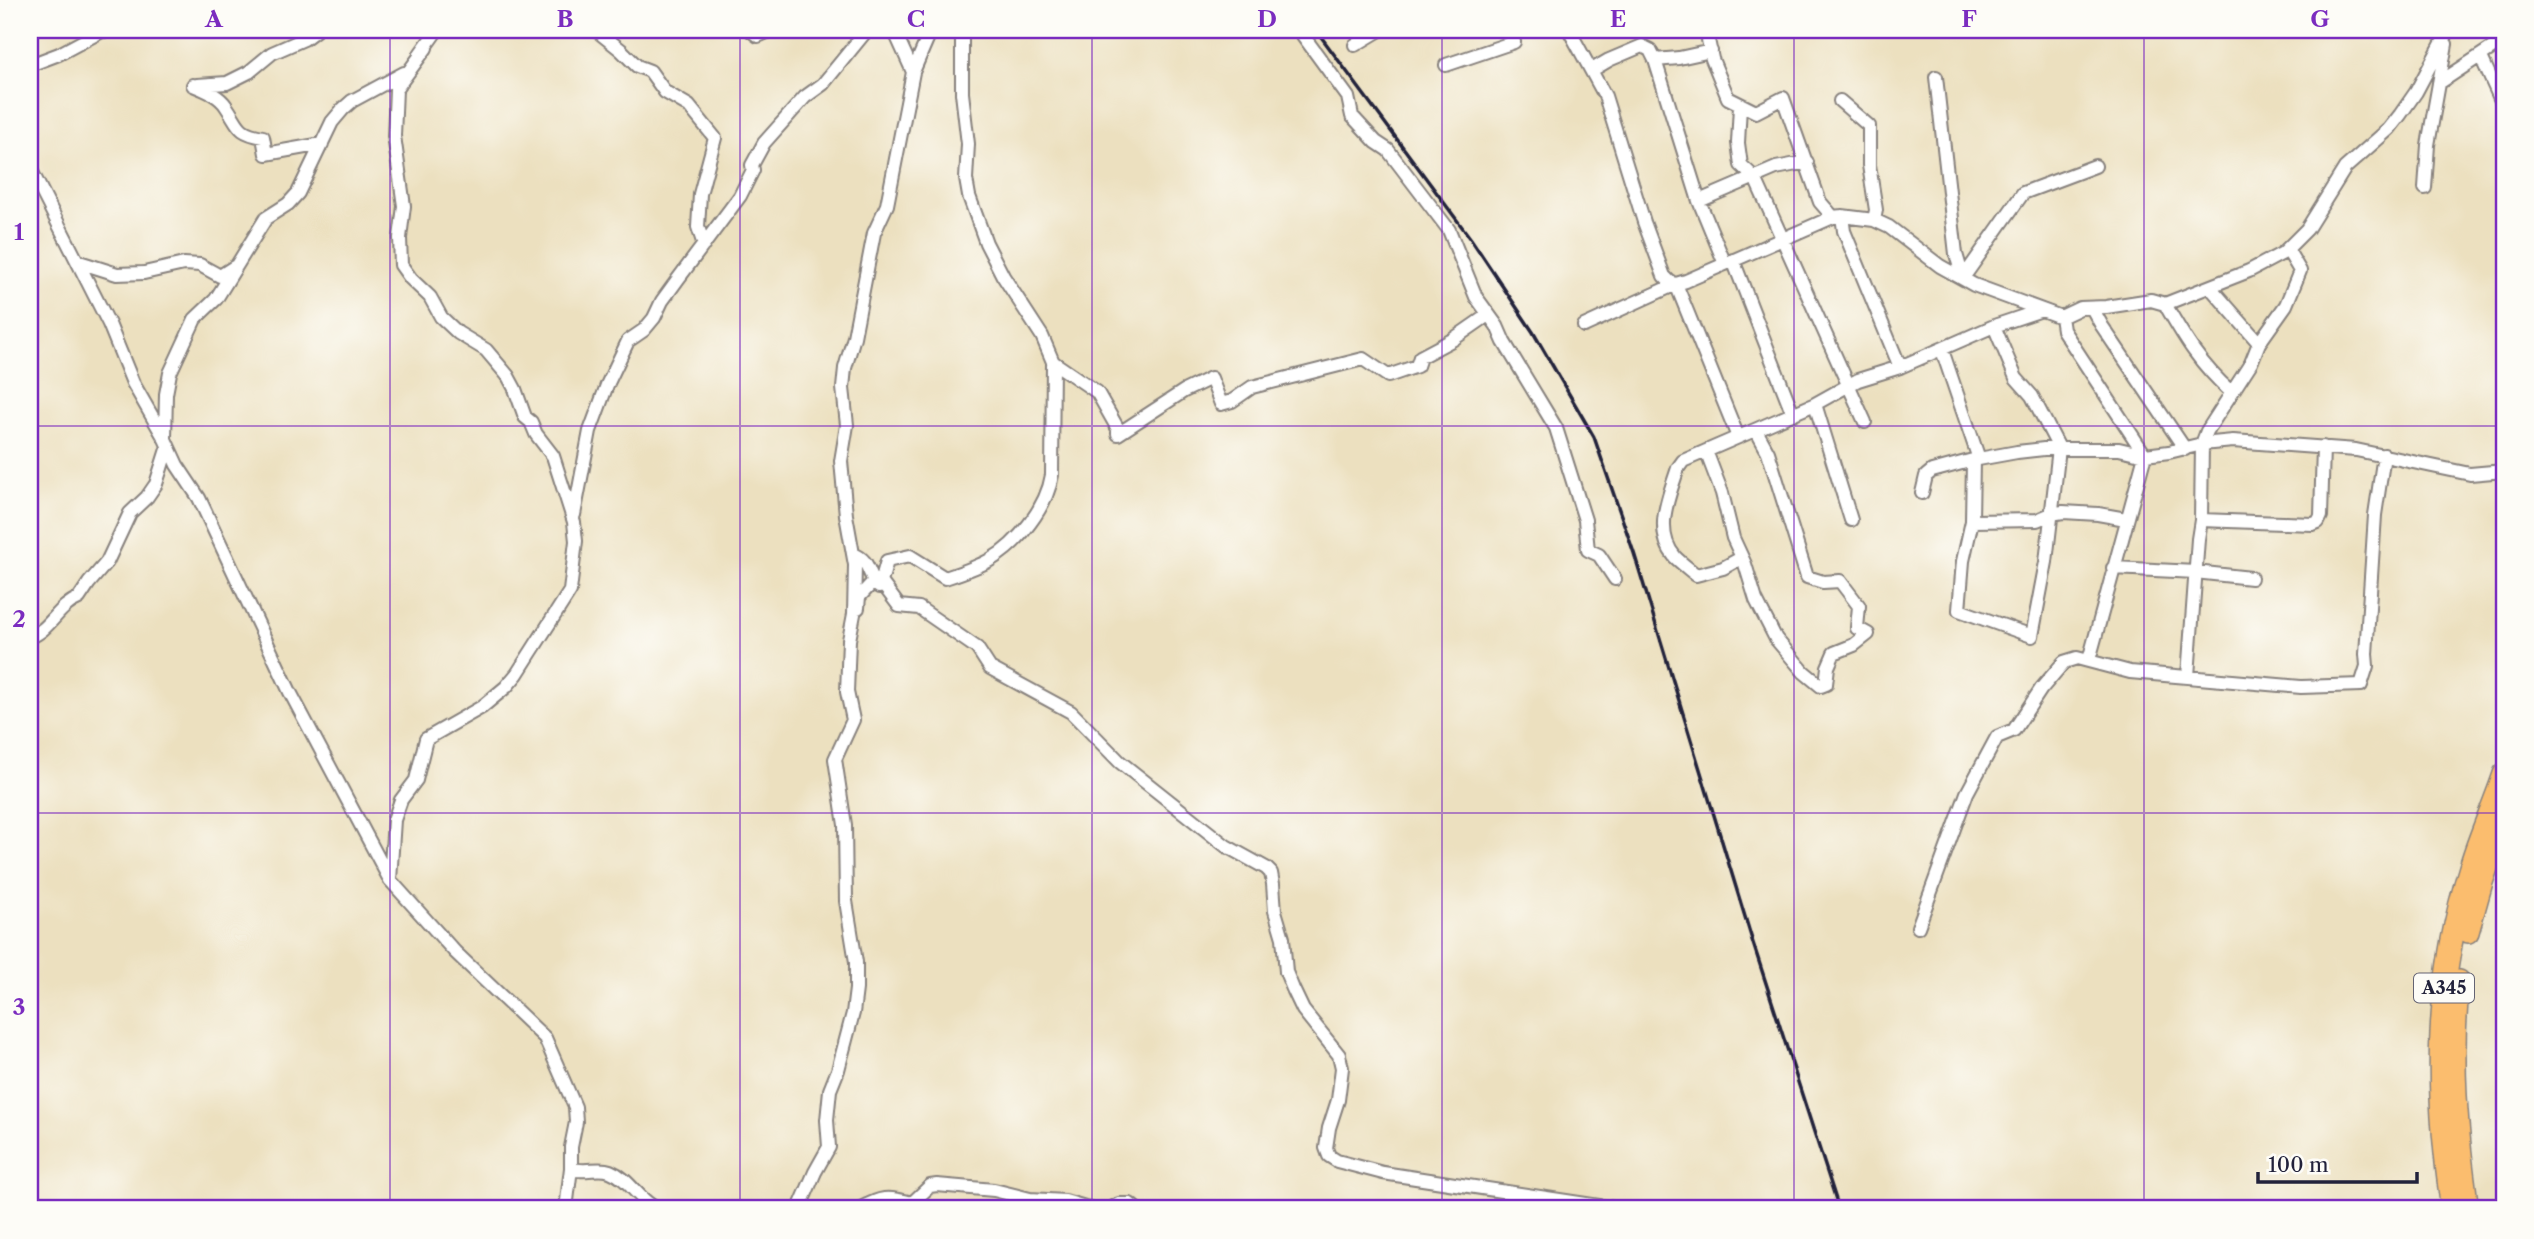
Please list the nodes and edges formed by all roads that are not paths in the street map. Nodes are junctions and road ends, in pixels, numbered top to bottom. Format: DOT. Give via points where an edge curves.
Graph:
graph roads {
  1 [pos="118,30"];
  2 [pos="316,30"];
  3 [pos="437,30"];
  4 [pos="596,30"];
  5 [pos="750,30"];
  6 [pos="772,30"];
  7 [pos="866,30"];
  8 [pos="894,30"];
  9 [pos="932,30"];
  10 [pos="962,30"];
  11 [pos="1299,30"];
  12 [pos="1380,30"];
  13 [pos="1508,30"];
  14 [pos="1569,30"];
  15 [pos="1706,30"];
  16 [pos="2449,30"];
  17 [pos="2504,40"];
  18 [pos="1355,45"];
  19 [pos="426,48"];
  20 [pos="1711,51"];
  21 [pos="2481,57"];
  22 [pos="1654,60"];
  23 [pos="30,65"];
  24 [pos="1446,65"];
  25 [pos="1592,70"];
  26 [pos="913,72"];
  27 [pos="1937,77"];
  28 [pos="2439,83"];
  29 [pos="1840,101"];
  30 [pos="1740,106"];
  31 [pos="2504,107"];
  32 [pos="322,144"];
  33 [pos="1807,162"];
  34 [pos="2095,166"];
  35 [pos="30,168"];
  36 [pos="1755,178"];
  37 [pos="34,188"];
  38 [pos="2425,188"];
  39 [pos="1699,201"];
  40 [pos="1838,217"];
  41 [pos="1874,220"];
  42 [pos="1783,239"];
  43 [pos="704,245"];
  44 [pos="2287,249"];
  45 [pos="79,262"];
  46 [pos="1729,262"];
  47 [pos="237,265"];
  48 [pos="1963,278"];
  49 [pos="1676,284"];
  50 [pos="2210,287"];
  51 [pos="2165,304"];
  52 [pos="2092,307"];
  53 [pos="2042,310"];
  54 [pos="1488,316"];
  55 [pos="2061,317"];
  56 [pos="1584,326"];
  57 [pos="1994,326"];
  58 [pos="2259,343"];
  59 [pos="1942,350"];
  60 [pos="1053,362"];
  61 [pos="1900,367"];
  62 [pos="1847,385"];
  63 [pos="2231,392"];
  64 [pos="1815,404"];
  65 [pos="1793,414"];
  66 [pos="1865,422"];
  67 [pos="1756,430"];
  68 [pos="1738,437"];
  69 [pos="167,443"];
  70 [pos="2202,444"];
  71 [pos="2323,447"];
  72 [pos="2059,449"];
  73 [pos="2185,449"];
  74 [pos="1706,451"];
  75 [pos="2145,455"];
  76 [pos="2384,455"];
  77 [pos="1976,460"];
  78 [pos="2502,473"];
  79 [pos="1922,493"];
  80 [pos="2051,514"];
  81 [pos="2126,519"];
  82 [pos="1851,520"];
  83 [pos="2202,520"];
  84 [pos="574,522"];
  85 [pos="1972,522"];
  86 [pos="853,554"];
  87 [pos="1741,558"];
  88 [pos="2113,568"];
  89 [pos="2196,572"];
  90 [pos="2250,578"];
  91 [pos="1615,579"];
  92 [pos="877,582"];
  93 [pos="854,614"];
  94 [pos="30,637"];
  95 [pos="2089,660"];
  96 [pos="2188,676"];
  97 [pos="2504,774"];
  98 [pos="2504,819"];
  99 [pos="390,880"];
  100 [pos="1918,927"];
  101 [pos="572,1168"];
  102 [pos="566,1209"];
  103 [pos="657,1209"];
  104 [pos="799,1209"];
  105 [pos="859,1209"];
  106 [pos="1092,1209"];
  107 [pos="1110,1209"];
  108 [pos="1136,1209"];
  109 [pos="1619,1209"];
  110 [pos="2452,1209"];
  111 [pos="2468,1209"];
  1 -- 23 [label="street" via="102,31"];
  2 -- 32 [label="street" via="227,83 193,85 225,104 241,130 263,137 266,154"];
  3 -- 19 [label="street"];
  4 -- 43 [label="street" via="637,66 650,71 665,92 689,106 715,138 700,194 698,228"];
  5 -- 6 [label="street" via="758,36"];
  7 -- 43 [label="street" via="823,84 804,97 764,144 752,164 747,188"];
  8 -- 26 [label="street"];
  9 -- 26 [label="street"];
  10 -- 60 [label="street" via="969,197 994,261 1042,336"];
  11 -- 54 [label="street" via="1348,97 1352,116 1388,150 1449,230"];
  12 -- 18 [label="street"];
  13 -- 24 [label="street" via="1514,41"];
  14 -- 25 [label="street"];
  15 -- 20 [label="street"];
  16 -- 28 [label="street"];
  16 -- 44 [label="street" via="2400,115 2345,168 2308,229"];
  17 -- 21 [label="street"];
  19 -- 32 [label="street" via="400,77 343,109"];
  19 -- 84 [label="street" via="396,89 394,136 404,206 401,265 441,317 486,350 508,376 525,417 553,456"];
  20 -- 22 [label="street"];
  20 -- 30 [label="street" via="1728,98"];
  21 -- 28 [label="street"];
  21 -- 31 [label="street"];
  22 -- 25 [label="street" via="1650,50 1642,47"];
  22 -- 39 [label="street"];
  25 -- 49 [label="street" via="1605,96 1664,276"];
  26 -- 86 [label="street" via="887,205 874,233 845,368 847,425 841,461"];
  27 -- 48 [label="street" via="1956,254"];
  28 -- 38 [label="street"];
  29 -- 41 [label="street" via="1869,126"];
  30 -- 33 [label="street" via="1756,112 1783,98"];
  30 -- 36 [label="street" via="1741,165"];
  32 -- 47 [label="street" via="298,193 266,218"];
  33 -- 36 [label="street"];
  33 -- 40 [label="street" via="1820,202"];
  34 -- 48 [label="street" via="2023,194"];
  35 -- 37 [label="street"];
  36 -- 39 [label="street"];
  36 -- 42 [label="street"];
  37 -- 45 [label="street"];
  39 -- 46 [label="street"];
  40 -- 41 [label="street"];
  40 -- 42 [label="street"];
  40 -- 61 [label="street"];
  41 -- 48 [label="street"];
  42 -- 46 [label="street"];
  42 -- 62 [label="street"];
  43 -- 84 [label="street" via="654,318 624,348 590,431"];
  44 -- 50 [label="street"];
  44 -- 58 [label="street" via="2300,271 2286,304"];
  45 -- 47 [label="street" via="117,274 200,265 220,276"];
  45 -- 69 [label="street" via="133,383"];
  46 -- 49 [label="street"];
  46 -- 65 [label="street"];
  47 -- 69 [label="street" via="216,299 195,320 170,373"];
  48 -- 53 [label="street"];
  49 -- 56 [label="street"];
  49 -- 68 [label="street"];
  50 -- 51 [label="street"];
  50 -- 58 [label="street"];
  51 -- 52 [label="street" via="2151,300"];
  51 -- 63 [label="street" via="2195,355"];
  52 -- 55 [label="street"];
  52 -- 73 [label="street"];
  53 -- 55 [label="street"];
  53 -- 57 [label="street"];
  54 -- 60 [label="street" via="1420,357 1417,366 1388,376 1363,359 1252,387 1221,404 1211,378 1184,390 1118,434 1097,392"];
  54 -- 91 [label="street" via="1556,428 1584,520 1588,550 1599,555"];
  55 -- 75 [label="street" via="2063,330"];
  57 -- 59 [label="street"];
  57 -- 72 [label="street" via="2016,377 2032,396"];
  58 -- 63 [label="street"];
  59 -- 61 [label="street"];
  59 -- 77 [label="street"];
  60 -- 92 [label="street" via="1052,475 1033,518 1003,552 983,564 945,578 909,556 887,561"];
  61 -- 62 [label="street"];
  62 -- 64 [label="street"];
  62 -- 66 [label="street"];
  63 -- 70 [label="street"];
  64 -- 65 [label="street"];
  64 -- 82 [label="street"];
  65 -- 67 [label="street"];
  67 -- 68 [label="street"];
  67 -- 87 [label="street" via="1768,452 1807,577 1840,581 1859,607 1857,628 1868,634 1834,653 1826,684 1818,685 1776,639"];
  68 -- 74 [label="street"];
  69 -- 94 [label="street" via="156,484 130,513 107,562 79,598"];
  69 -- 99 [label="street" via="205,508 290,692"];
  70 -- 71 [label="street" via="2233,441"];
  70 -- 73 [label="street"];
  70 -- 83 [label="street"];
  71 -- 76 [label="street"];
  71 -- 83 [label="street" via="2318,522"];
  72 -- 75 [label="street" via="2119,449"];
  72 -- 77 [label="street"];
  72 -- 80 [label="street"];
  73 -- 75 [label="street"];
  74 -- 87 [label="street"];
  74 -- 87 [label="street" via="1678,468 1662,522 1664,534 1674,555 1696,575"];
  75 -- 81 [label="street"];
  76 -- 78 [label="street" via="2447,471"];
  76 -- 96 [label="street" via="2375,515 2367,666 2361,685 2301,687"];
  77 -- 79 [label="street" via="1932,471"];
  77 -- 85 [label="street"];
  80 -- 81 [label="street"];
  80 -- 85 [label="street" via="2036,520"];
  80 -- 85 [label="street" via="2032,636 1959,610"];
  81 -- 88 [label="street"];
  83 -- 89 [label="street"];
  84 -- 99 [label="street" via="570,591 517,674 482,707 426,739 416,780 401,800 394,820"];
  86 -- 92 [label="street" via="868,564"];
  86 -- 93 [label="street"];
  88 -- 89 [label="street"];
  88 -- 95 [label="street"];
  89 -- 90 [label="street"];
  89 -- 96 [label="street"];
  92 -- 93 [label="street" via="859,597"];
  92 -- 109 [label="street" via="899,606 919,608 977,648 990,668 1072,712 1121,762 1226,846 1271,873 1286,972 1303,1010 1339,1055 1342,1068 1326,1148 1329,1156 1383,1173"];
  93 -- 104 [label="street" via="847,692 853,720 835,759 845,825 846,901 856,989 830,1090 829,1147"];
  95 -- 96 [label="street" via="2130,672"];
  95 -- 100 [label="street" via="2077,657 2064,662 2014,730 1997,737 1967,793"];
  97 -- 110 [label="highway, A345" via="2471,863 2443,994 2440,1097"];
  98 -- 111 [label="highway, A345" via="2471,919 2456,1006 2456,1104"];
  99 -- 101 [label="street" via="455,952 545,1038 575,1107"];
  101 -- 102 [label="street"];
  101 -- 103 [label="street" via="580,1172 607,1169"];
  105 -- 106 [label="street" via="879,1198 912,1203 937,1185 994,1190"];
  107 -- 108 [label="street" via="1130,1204"];
}
